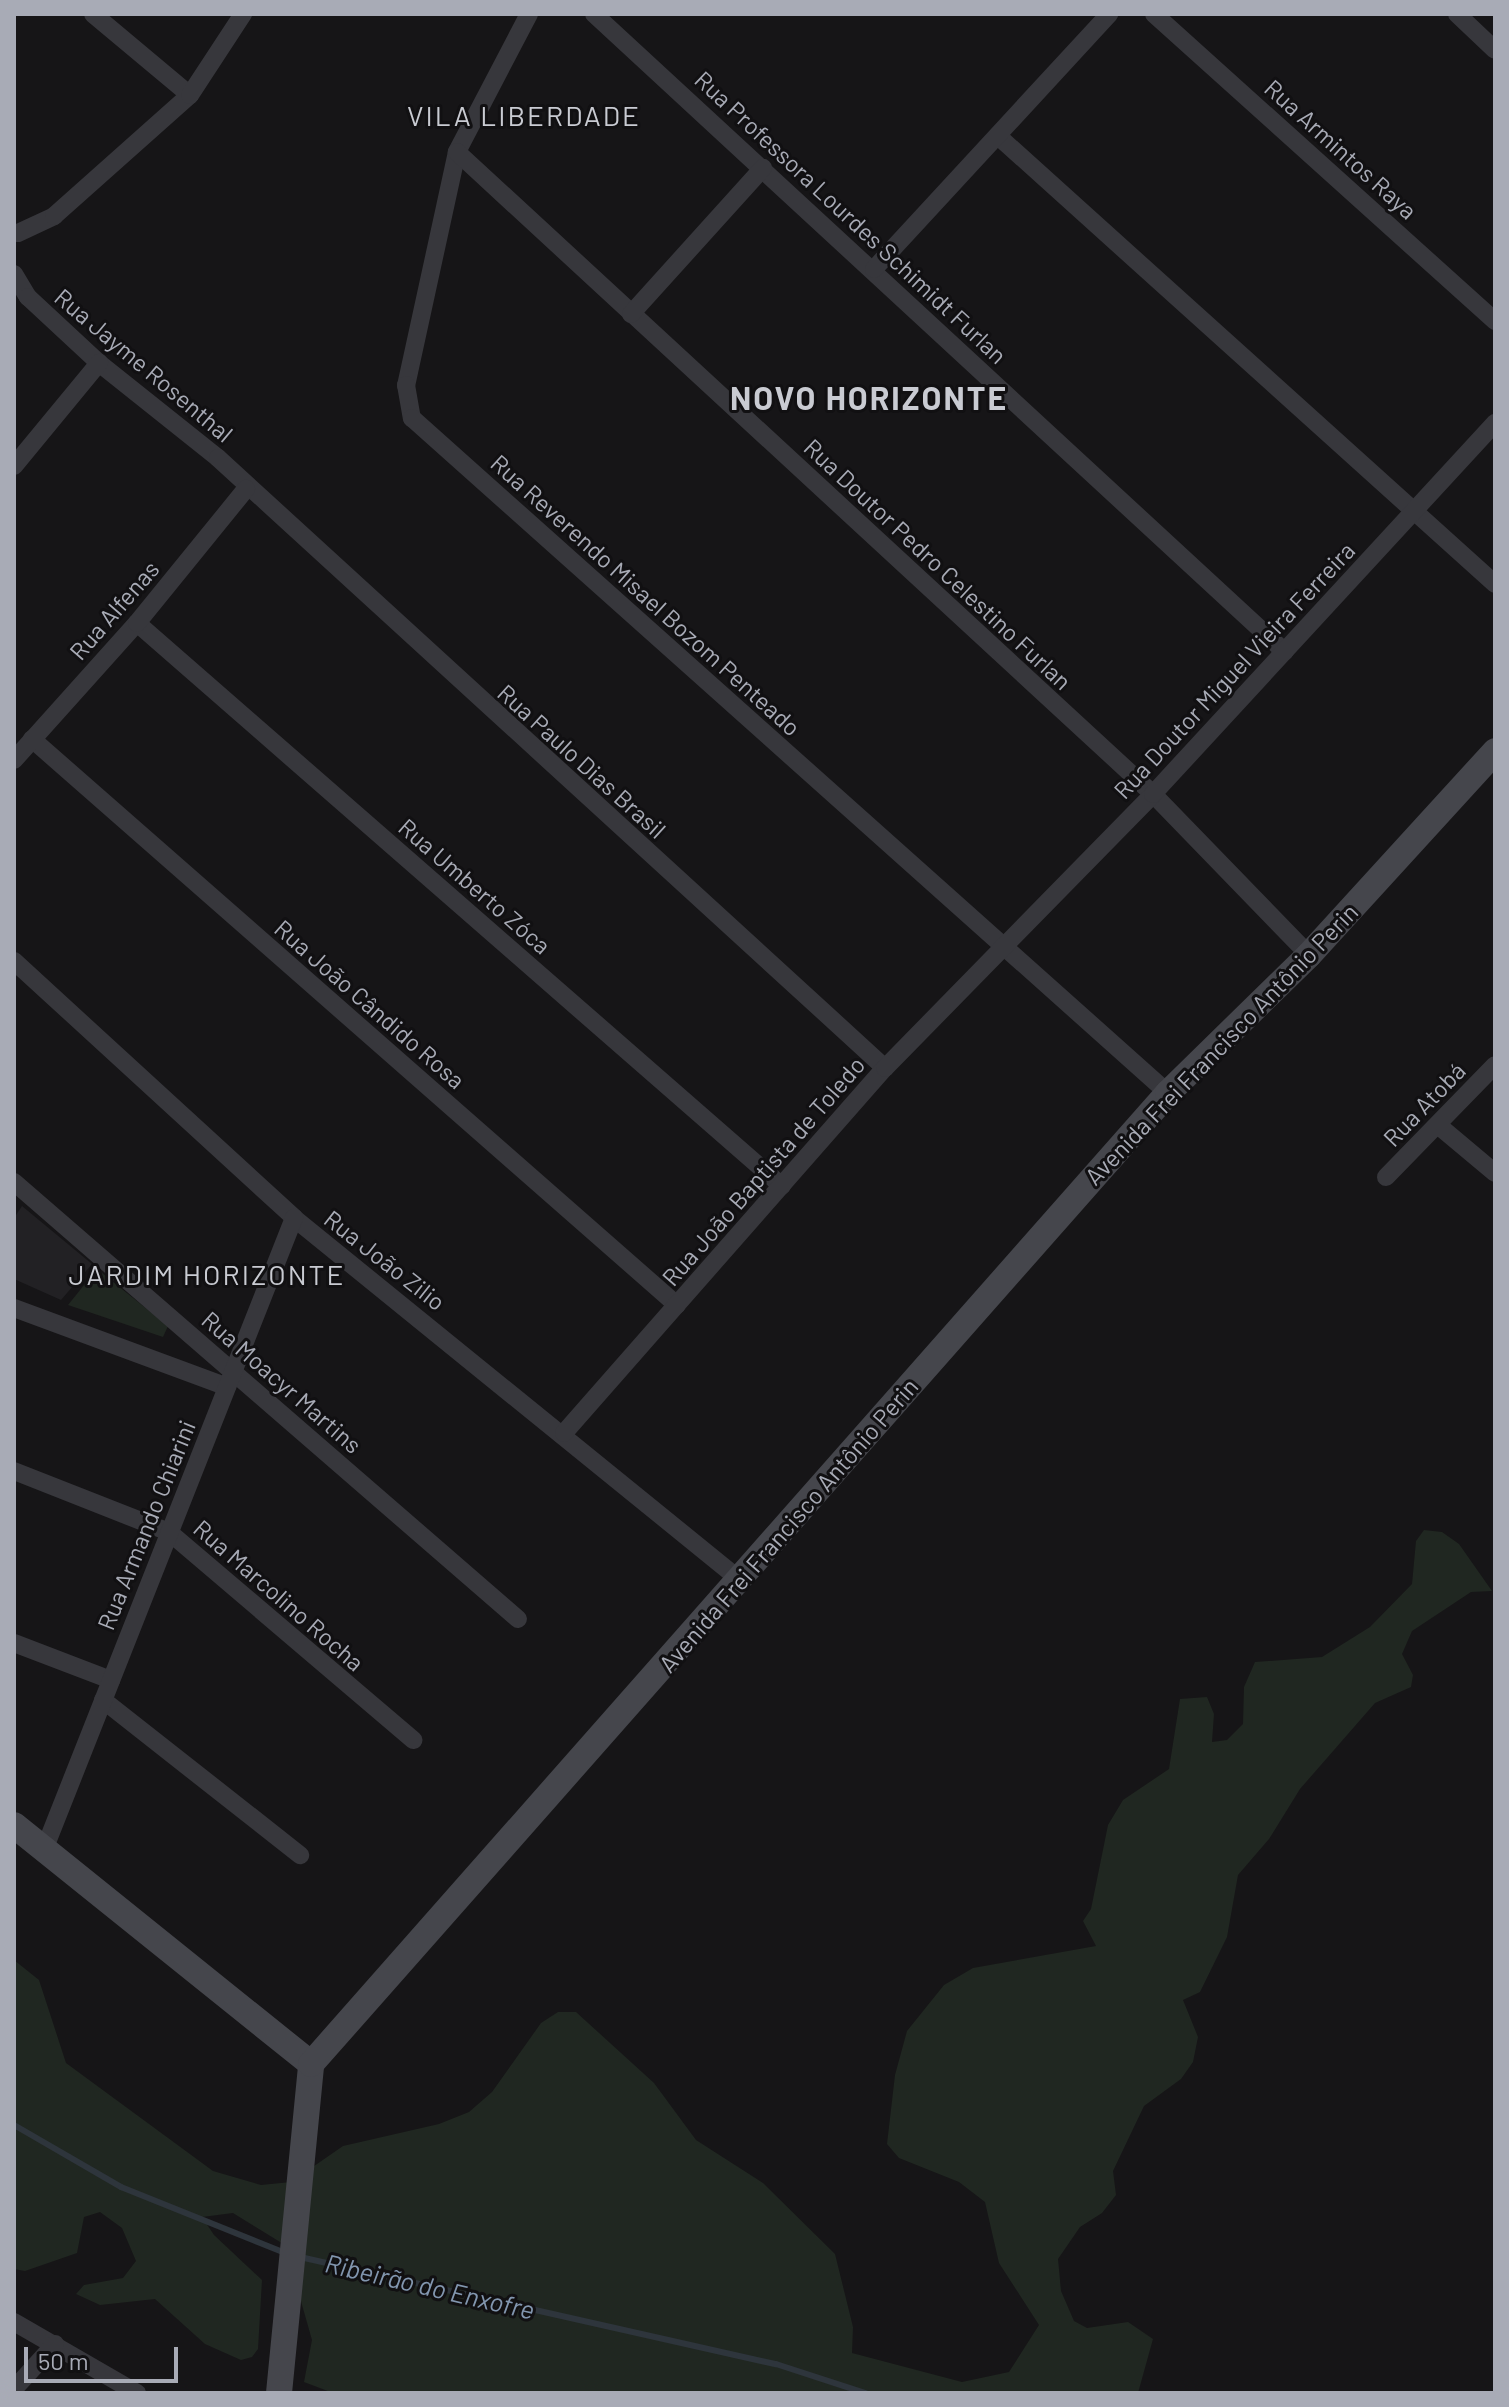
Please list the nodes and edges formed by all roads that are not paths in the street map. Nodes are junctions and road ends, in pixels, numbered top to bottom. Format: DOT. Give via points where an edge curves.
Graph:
graph roads {
  1 [pos="93,14"];
  2 [pos="243,14"];
  3 [pos="529,14"];
  4 [pos="594,14"];
  5 [pos="1109,14"];
  6 [pos="1154,14"];
  7 [pos="1457,14"];
  8 [pos="1495,50"];
  9 [pos="190,95"];
  10 [pos="998,136"];
  11 [pos="457,152"];
  12 [pos="763,168"];
  13 [pos="15,235"];
  14 [pos="874,269"];
  15 [pos="14,274"];
  16 [pos="631,314"];
  17 [pos="1495,321"];
  18 [pos="99,363"];
  19 [pos="1495,423"];
  20 [pos="14,466"];
  21 [pos="246,489"];
  22 [pos="1412,513"];
  23 [pos="1495,584"];
  24 [pos="137,623"];
  25 [pos="1285,652"];
  26 [pos="32,739"];
  27 [pos="1495,751"];
  28 [pos="14,760"];
  29 [pos="1153,794"];
  30 [pos="1002,944"];
  31 [pos="1309,955"];
  32 [pos="14,961"];
  33 [pos="1495,1065"];
  34 [pos="885,1068"];
  35 [pos="1168,1093"];
  36 [pos="1439,1126"];
  37 [pos="1495,1173"];
  38 [pos="1386,1177"];
  39 [pos="14,1182"];
  40 [pos="782,1186"];
  41 [pos="294,1218"];
  42 [pos="677,1305"];
  43 [pos="14,1308"];
  44 [pos="230,1379"];
  45 [pos="564,1433"];
  46 [pos="14,1471"];
  47 [pos="169,1532"];
  48 [pos="740,1580"];
  49 [pos="518,1619"];
  50 [pos="14,1643"];
  51 [pos="111,1680"];
  52 [pos="103,1700"];
  53 [pos="413,1740"];
  54 [pos="14,1825"];
  55 [pos="44,1850"];
  56 [pos="300,1855"];
  57 [pos="311,2064"];
  58 [pos="14,2322"];
  59 [pos="55,2344"];
  60 [pos="14,2389"];
  61 [pos="137,2393"];
  62 [pos="279,2393"];
  1 -- 9 [label="street"];
  2 -- 9 [label="street"];
  3 -- 11 [label="street, Rua Reverendo Misael Bozom Penteado"];
  4 -- 12 [label="street, Rua Professora Lourdes Schimidt Furlan"];
  5 -- 10 [label="street"];
  6 -- 17 [label="street, Rua Armintos Raya"];
  7 -- 8 [label="street"];
  9 -- 13 [label="street" via="159,117 54,216"];
  10 -- 14 [label="street"];
  10 -- 22 [label="street"];
  11 -- 16 [label="street, Rua Doutor Pedro Celestino Furlan"];
  11 -- 30 [label="street, Rua Reverendo Misael Bozom Penteado" via="406,385 412,418"];
  12 -- 14 [label="street, Rua Professora Lourdes Schimidt Furlan"];
  12 -- 16 [label="street"];
  14 -- 25 [label="street, Rua Professora Lourdes Schimidt Furlan"];
  15 -- 18 [label="street, Rua Jayme Rosenthal" via="28,297"];
  16 -- 29 [label="street, Rua Doutor Pedro Celestino Furlan"];
  18 -- 20 [label="street"];
  18 -- 21 [label="street, Rua Jayme Rosenthal" via="218,458"];
  19 -- 22 [label="street, Rua Doutor Miguel Vieira Ferreira"];
  21 -- 24 [label="street, Rua Alfenas"];
  21 -- 34 [label="street, Rua Paulo Dias Brasil"];
  22 -- 23 [label="street"];
  22 -- 25 [label="street, Rua Doutor Miguel Vieira Ferreira"];
  24 -- 26 [label="street, Rua Alfenas"];
  24 -- 40 [label="street, Rua Umberto Zóca"];
  25 -- 29 [label="street, Rua Doutor Miguel Vieira Ferreira"];
  26 -- 28 [label="street, Rua Alfenas"];
  26 -- 42 [label="street, Rua João Cândido Rosa"];
  27 -- 31 [label="street, Avenida Frei Francisco Antônio Perin"];
  29 -- 30 [label="street, Rua Doutor Miguel Vieira Ferreira"];
  29 -- 31 [label="street, Rua Doutor Pedro Celestino Furlan"];
  30 -- 34 [label="street, Rua João Baptista de Toledo"];
  30 -- 35 [label="street, Rua Reverendo Misael Bozom Penteado"];
  31 -- 35 [label="street, Avenida Frei Francisco Antônio Perin"];
  32 -- 41 [label="street, Rua João Zilio"];
  33 -- 36 [label="street, Rua Atobá"];
  34 -- 40 [label="street, Rua João Baptista de Toledo"];
  35 -- 48 [label="street, Avenida Frei Francisco Antônio Perin"];
  36 -- 37 [label="street"];
  36 -- 38 [label="street, Rua Atobá"];
  39 -- 44 [label="street, Rua Moacyr Martins"];
  40 -- 42 [label="street, Rua João Baptista de Toledo"];
  41 -- 44 [label="street, Rua Armando Chiarini"];
  41 -- 45 [label="street, Rua João Zilio"];
  42 -- 45 [label="street, Rua João Baptista de Toledo"];
  43 -- 44 [label="street"];
  44 -- 47 [label="street, Rua Armando Chiarini"];
  44 -- 49 [label="street, Rua Moacyr Martins"];
  45 -- 48 [label="street, Rua João Zilio"];
  46 -- 47 [label="street, Rua Marcolino Rocha"];
  47 -- 51 [label="street, Rua Armando Chiarini"];
  47 -- 53 [label="street, Rua Marcolino Rocha"];
  48 -- 57 [label="street, Avenida Frei Francisco Antônio Perin"];
  50 -- 51 [label="street"];
  51 -- 52 [label="street, Rua Armando Chiarini"];
  52 -- 55 [label="street, Rua Armando Chiarini"];
  52 -- 56 [label="street"];
  54 -- 55 [label="street"];
  55 -- 57 [label="street"];
  57 -- 62 [label="street"];
  58 -- 59 [label="street"];
  59 -- 60 [label="street"];
  59 -- 61 [label="street"];
}
